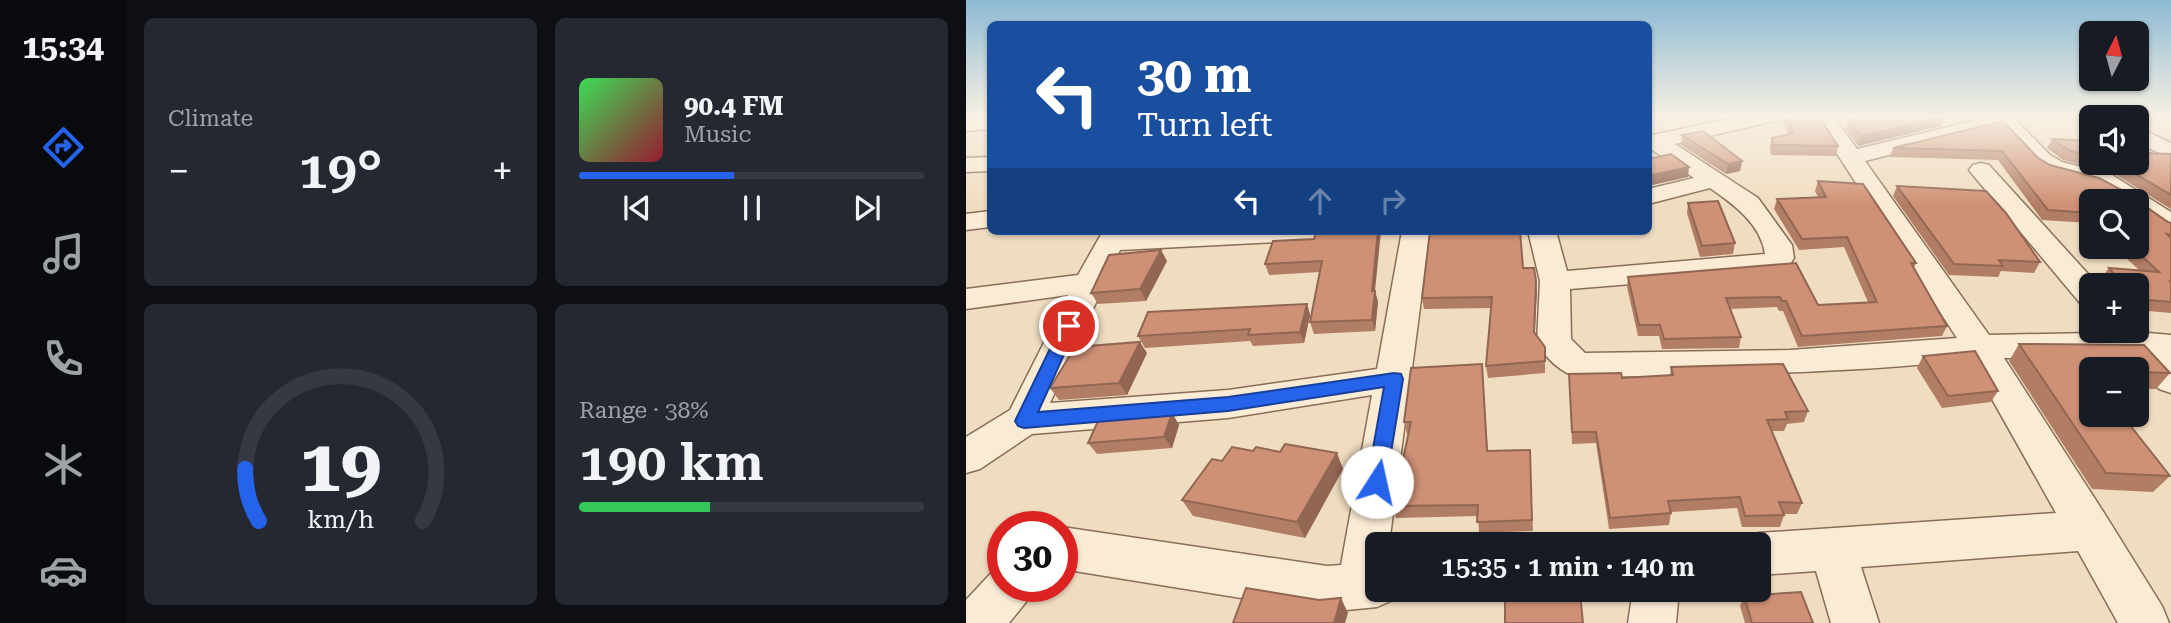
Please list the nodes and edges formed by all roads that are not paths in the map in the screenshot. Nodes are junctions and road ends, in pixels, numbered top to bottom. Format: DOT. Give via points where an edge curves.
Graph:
graph roads {
  1 [pos="1659,146"];
  2 [pos="1841,146"];
  3 [pos="1898,146"];
  4 [pos="2029,146"];
  5 [pos="1849,158"];
  6 [pos="987,164"];
  7 [pos="966,165"];
  8 [pos="1981,170"];
  9 [pos="1714,180"];
  10 [pos="1652,196"];
  11 [pos="987,219"];
  12 [pos="966,222"];
  13 [pos="2171,225"];
  14 [pos="1186,235"];
  15 [pos="1415,235"];
  16 [pos="1543,235"];
  17 [pos="1114,237"];
  18 [pos="1555,281"];
  19 [pos="2079,282"];
  20 [pos="1090,283"];
  21 [pos="966,299"];
  22 [pos="2090,343"];
  23 [pos="2146,343"];
  24 [pos="1980,347"];
  25 [pos="1394,379"];
  26 [pos="2171,380"];
  27 [pos="1024,421"];
  28 [pos="966,457"];
  29 [pos="2091,530"];
  30 [pos="1375,532"];
  31 [pos="1832,548"];
  32 [pos="1078,550"];
  33 [pos="1771,553"];
  34 [pos="1365,585"];
  35 [pos="996,602"];
  36 [pos="1655,602"];
  37 [pos="978,623"];
  38 [pos="1652,623"];
  39 [pos="1855,623"];
  40 [pos="2145,623"];
  1 -- 9 [label="street"];
  2 -- 5 [label="street"];
  3 -- 5 [label="street"];
  4 -- 13 [label="street" via="2054,167 2121,189"];
  5 -- 24 [label="street"];
  6 -- 7 [label="street"];
  8 -- 19 [label="street"];
  9 -- 10 [label="street"];
  9 -- 18 [label="street" via="1749,203 1778,245 1780,258 1767,264"];
  11 -- 12 [label="street"];
  14 -- 17 [label="street"];
  15 -- 25 [label="street"];
  16 -- 18 [label="street"];
  17 -- 20 [label="street"];
  18 -- 24 [label="street" via="1554,343 1577,365 1790,362"];
  20 -- 21 [label="street"];
  20 -- 27 [label="street"];
  22 -- 24 [label="street"];
  23 -- 26 [label="street"];
  24 -- 29 [label="street"];
  25 -- 27 [label="street" via="1228,404"];
  25 -- 30 [label="street"];
  27 -- 28 [label="street"];
  29 -- 31 [label="street"];
  29 -- 40 [label="street"];
  31 -- 33 [label="street"];
  31 -- 39 [label="street"];
  32 -- 34 [label="street" via="1327,589"];
  35 -- 37 [label="street"];
  36 -- 38 [label="street"];
}
